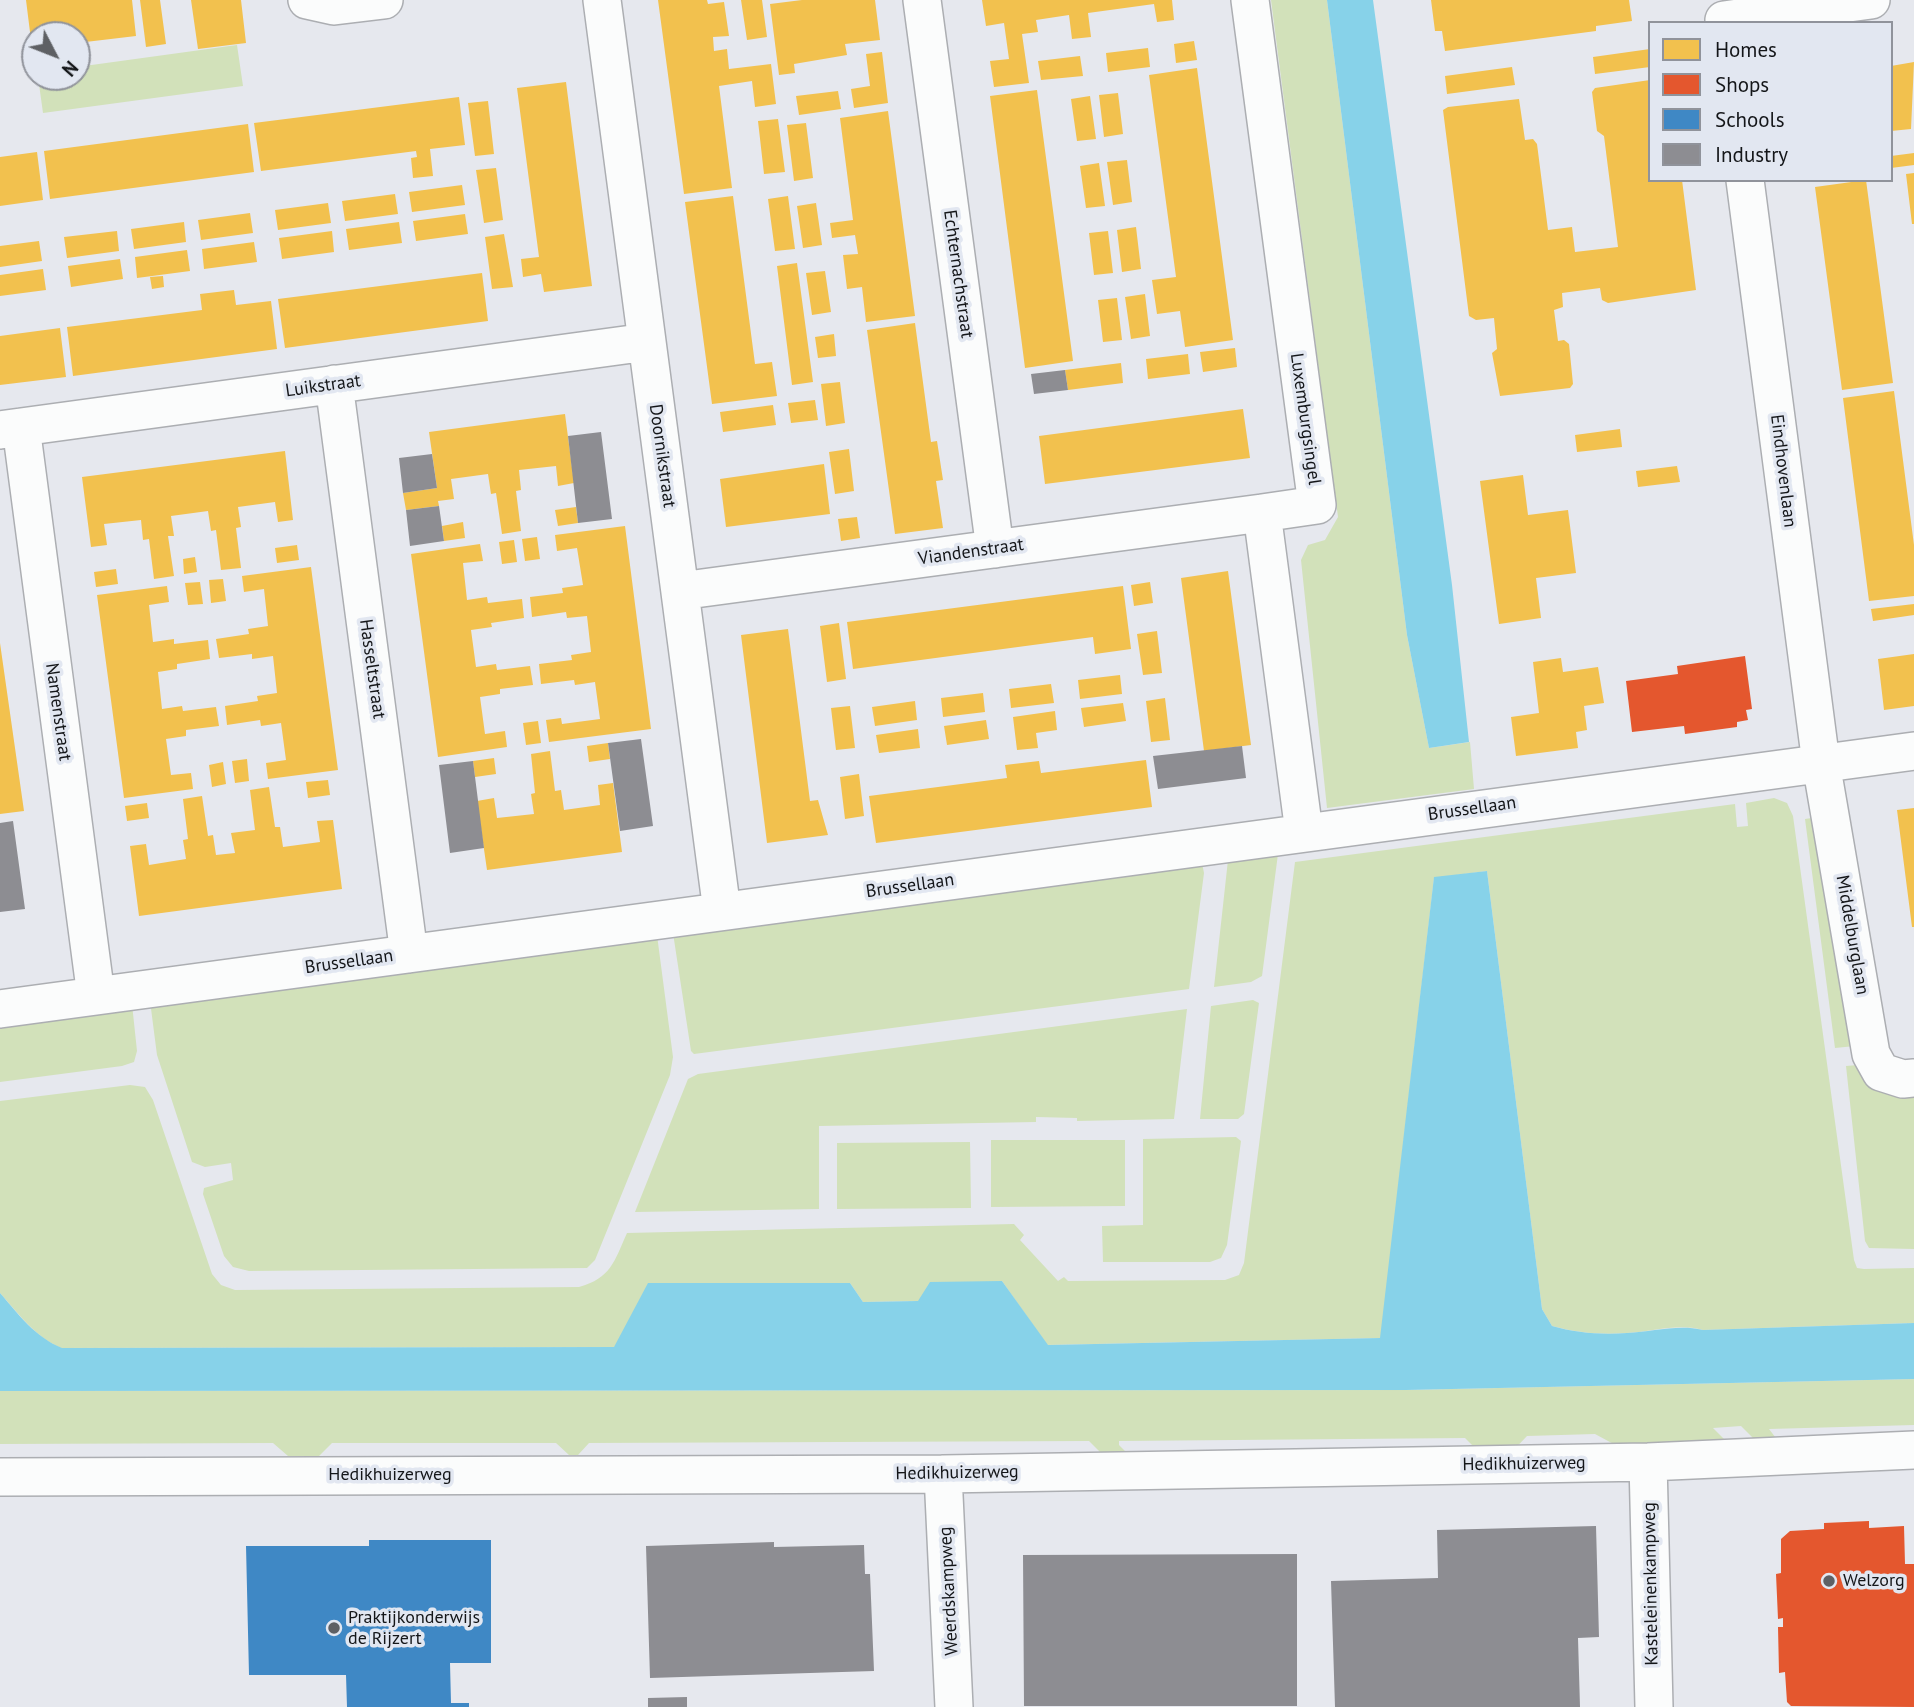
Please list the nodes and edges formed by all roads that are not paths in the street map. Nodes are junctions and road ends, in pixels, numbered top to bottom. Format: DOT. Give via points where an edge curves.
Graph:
graph roads {
  1 [pos="307,0"];
  2 [pos="384,0"];
  3 [pos="601,0"];
  4 [pos="922,0"];
  5 [pos="1250,0"];
  6 [pos="1871,0"];
  7 [pos="1723,14"];
  8 [pos="1745,182"];
  9 [pos="647,342"];
  10 [pos="334,384"];
  11 [pos="10,428"];
  12 [pos="1262,513"];
  13 [pos="995,549"];
  14 [pos="680,591"];
  15 [pos="1914,751"];
  16 [pos="1821,762"];
  17 [pos="1304,832"];
  18 [pos="722,911"];
  19 [pos="410,954"];
  20 [pos="96,996"];
  21 [pos="0,1009"];
  22 [pos="1914,1078"];
  23 [pos="1914,1450"];
  24 [pos="1648,1462"];
  25 [pos="943,1474"];
  26 [pos="0,1477"];
  27 [pos="954,1707"];
  28 [pos="1654,1707"];
  1 -- 2 [label="street" via="334,6"];
  3 -- 9 [label="street, Doornikstraat"];
  4 -- 13 [label="street, Echternachstraat"];
  5 -- 12 [label="street, Luxemburgsingel" via="1317,505"];
  6 -- 7 [label="street"];
  8 -- 16 [label="street, Eindhovenlaan"];
  9 -- 10 [label="street, Luikstraat"];
  9 -- 14 [label="street, Doornikstraat"];
  10 -- 11 [label="street, Luikstraat"];
  10 -- 19 [label="street, Hasseltstraat"];
  11 -- 20 [label="street, Namenstraat"];
  12 -- 13 [label="street, Viandenstraat"];
  12 -- 17 [label="street"];
  13 -- 14 [label="street, Viandenstraat"];
  14 -- 18 [label="street, Doornikstraat"];
  15 -- 16 [label="street, Brussellaan"];
  16 -- 17 [label="street, Brussellaan"];
  16 -- 22 [label="street, Middelburglaan" via="1871,1054 1881,1072"];
  17 -- 18 [label="street, Brussellaan"];
  18 -- 19 [label="street, Brussellaan"];
  19 -- 20 [label="street, Brussellaan"];
  20 -- 21 [label="street, Brussellaan"];
  23 -- 24 [label="street, Hedikhuizerweg"];
  24 -- 25 [label="street, Hedikhuizerweg"];
  24 -- 28 [label="street, Kasteleinenkampweg"];
  25 -- 26 [label="street, Hedikhuizerweg"];
  25 -- 27 [label="street, Weerdskampweg"];
}
